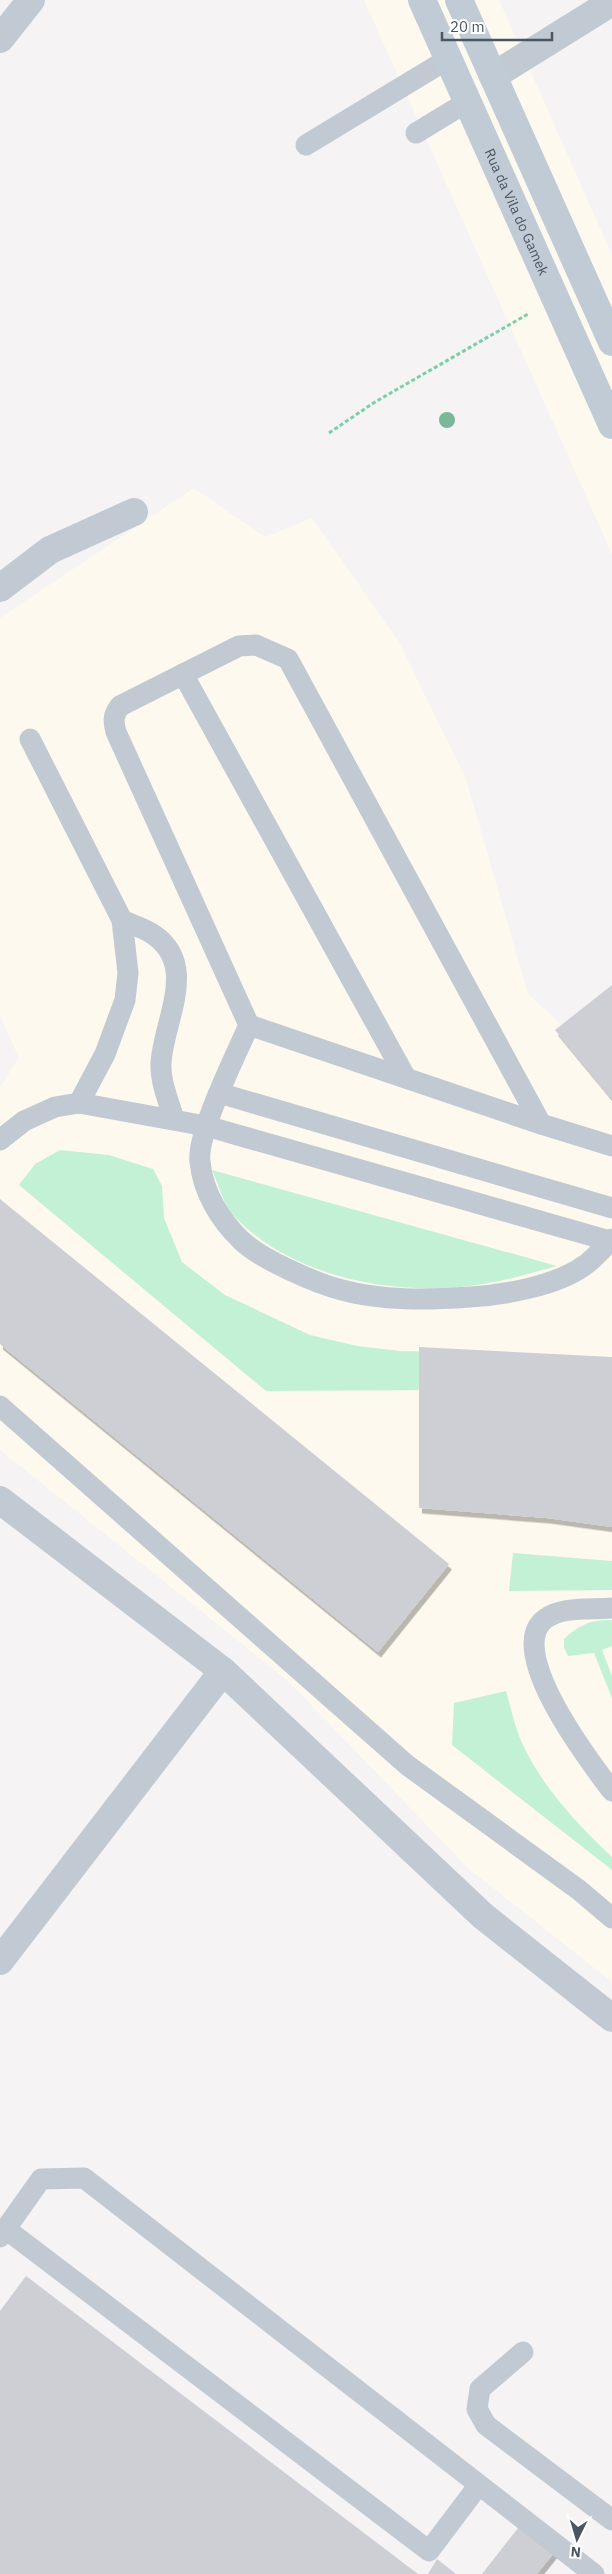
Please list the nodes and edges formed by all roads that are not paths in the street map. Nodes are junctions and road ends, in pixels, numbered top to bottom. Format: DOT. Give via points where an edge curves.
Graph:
graph roads {
  1 [pos="30,0"];
  2 [pos="422,0"];
  3 [pos="459,0"];
  4 [pos="612,2"];
  5 [pos="0,39"];
  6 [pos="448,59"];
  7 [pos="493,76"];
  8 [pos="467,102"];
  9 [pos="416,134"];
  10 [pos="306,145"];
  11 [pos="612,342"];
  12 [pos="612,425"];
  13 [pos="134,512"];
  14 [pos="0,588"];
  15 [pos="183,674"];
  16 [pos="30,739"];
  17 [pos="122,920"];
  18 [pos="249,1025"];
  19 [pos="406,1078"];
  20 [pos="219,1093"];
  21 [pos="79,1103"];
  22 [pos="174,1119"];
  23 [pos="541,1124"];
  24 [pos="206,1126"];
  25 [pos="0,1140"];
  26 [pos="612,1146"];
  27 [pos="612,1208"];
  28 [pos="611,1240"];
  29 [pos="0,1406"];
  30 [pos="0,1500"];
  31 [pos="612,1608"];
  32 [pos="223,1671"];
  33 [pos="612,1791"];
  34 [pos="612,1918"];
  35 [pos="0,1961"];
  36 [pos="612,2018"];
  37 [pos="3,2233"];
  38 [pos="523,2352"];
  39 [pos="478,2486"];
  40 [pos="612,2520"];
  41 [pos="594,2574"];
  1 -- 5 [label="street"];
  2 -- 6 [label="main road, Rua da Vila do Gamek"];
  3 -- 7 [label="main road"];
  4 -- 7 [label="street"];
  6 -- 8 [label="main road, Rua da Vila do Gamek"];
  6 -- 10 [label="lane"];
  7 -- 11 [label="main road"];
  8 -- 9 [label="lane"];
  8 -- 12 [label="main road, Rua da Vila do Gamek"];
  13 -- 14 [label="street" via="50,550"];
  15 -- 18 [label="lane" via="120,706 115,712 114,722"];
  15 -- 19 [label="lane"];
  15 -- 23 [label="lane" via="238,646 256,645 288,659"];
  16 -- 17 [label="lane"];
  17 -- 21 [label="lane" via="128,973 125,1000 105,1054"];
  17 -- 22 [label="lane" via="154,935 170,951 177,975 174,1008 160,1065"];
  18 -- 19 [label="lane"];
  18 -- 20 [label="lane"];
  19 -- 23 [label="lane"];
  20 -- 24 [label="lane"];
  20 -- 27 [label="lane"];
  21 -- 22 [label="lane"];
  21 -- 25 [label="lane" via="56,1107 24,1121"];
  22 -- 24 [label="lane"];
  23 -- 26 [label="lane"];
  24 -- 28 [label="lane"];
  24 -- 28 [label="lane" via="199,1160 208,1196 241,1241 289,1270 343,1290 400,1298 506,1295 551,1281 584,1266"];
  29 -- 34 [label="lane" via="407,1765 579,1890"];
  30 -- 32 [label="street"];
  31 -- 33 [label="lane" via="558,1612 545,1619 536,1630 533,1644 548,1694 577,1745"];
  32 -- 35 [label="street"];
  32 -- 36 [label="street" via="483,1916"];
  37 -- 39 [label="lane" via="41,2180 84,2178"];
  37 -- 39 [label="lane" via="430,2551"];
  38 -- 40 [label="lane" via="480,2389 477,2409 486,2425"];
  39 -- 41 [label="lane"];
}
